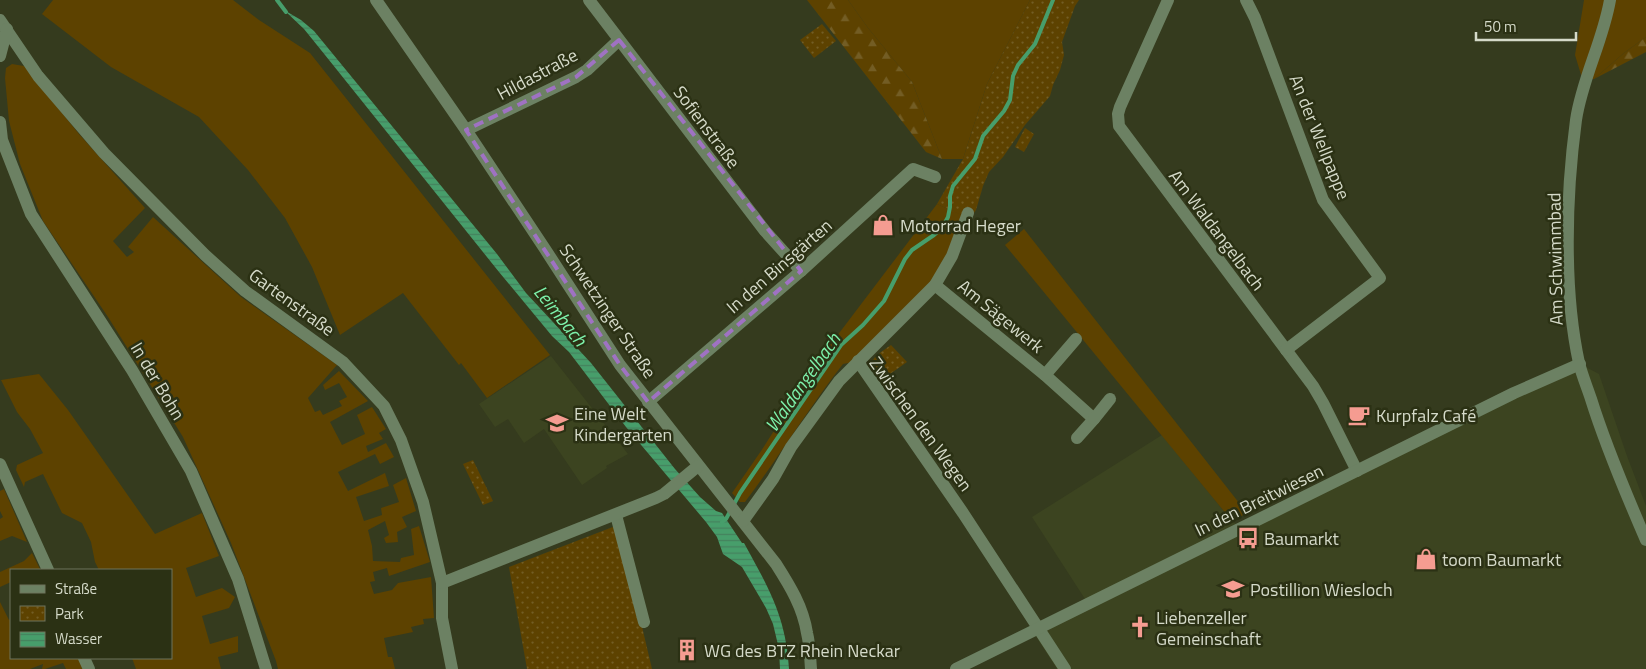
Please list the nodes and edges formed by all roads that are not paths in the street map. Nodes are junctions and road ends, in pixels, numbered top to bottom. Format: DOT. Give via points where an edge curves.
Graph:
graph roads {
  1 [pos="376,0"];
  2 [pos="589,0"];
  3 [pos="1168,0"];
  4 [pos="1246,0"];
  5 [pos="1610,0"];
  6 [pos="4,24"];
  7 [pos="619,40"];
  8 [pos="0,56"];
  9 [pos="0,122"];
  10 [pos="466,130"];
  11 [pos="935,177"];
  12 [pos="968,213"];
  13 [pos="801,271"];
  14 [pos="935,285"];
  15 [pos="1076,339"];
  16 [pos="1286,350"];
  17 [pos="858,361"];
  18 [pos="1580,364"];
  19 [pos="1045,375"];
  20 [pos="1110,399"];
  21 [pos="648,402"];
  22 [pos="1094,418"];
  23 [pos="1077,438"];
  24 [pos="0,464"];
  25 [pos="698,466"];
  26 [pos="1357,471"];
  27 [pos="616,515"];
  28 [pos="740,518"];
  29 [pos="1646,540"];
  30 [pos="48,569"];
  31 [pos="442,583"];
  32 [pos="644,622"];
  33 [pos="1038,628"];
  34 [pos="266,669"];
  35 [pos="452,669"];
  36 [pos="810,669"];
  37 [pos="956,669"];
  38 [pos="1064,669"];
  1 -- 10 [label="street, Schwetzinger Straße"];
  2 -- 7 [label="street, Sofienstraße"];
  3 -- 16 [label="street, Am Waldangelbach" via="1120,107 1119,126"];
  4 -- 16 [label="street, An der Wellpappe" via="1256,18 1323,200 1380,278"];
  5 -- 18 [label="street, Am Schwimmbad" via="1576,120 1570,178 1569,278"];
  6 -- 8 [label="street"];
  6 -- 31 [label="street, Gartenstraße" via="38,76 104,153 205,255 245,291 343,362 384,406 401,440 423,502"];
  7 -- 10 [label="street, Hildastraße" via="576,77"];
  7 -- 13 [label="street, Sofienstraße" via="760,224"];
  9 -- 34 [label="street, In der Bohn" via="2,140 31,214 132,370 192,472 238,579"];
  10 -- 21 [label="street, Schwetzinger Straße" via="620,365"];
  11 -- 13 [label="street, In den Binsgärten" via="913,169"];
  12 -- 14 [label="street, Am Sägewerk" via="952,256"];
  13 -- 21 [label="street, In den Binsgärten"];
  14 -- 17 [label="street, Am Sägewerk"];
  14 -- 19 [label="street, Am Sägewerk"];
  15 -- 19 [label="street, Am Sägewerk"];
  16 -- 26 [label="street, Am Waldangelbach" via="1319,395"];
  17 -- 28 [label="street, Zwischen den Wegen" via="839,381 791,447 773,479"];
  17 -- 33 [label="street, Zwischen den Wegen"];
  18 -- 26 [label="street, In den Breitwiesen"];
  18 -- 29 [label="street, Am Schwimmbad" via="1602,432"];
  19 -- 22 [label="street, Am Sägewerk"];
  20 -- 22 [label="street"];
  21 -- 25 [label="street, Schwetzinger Straße"];
  22 -- 23 [label="street"];
  24 -- 30 [label="street"];
  25 -- 27 [label="street" via="656,498"];
  25 -- 28 [label="street, Schwetzinger Straße"];
  26 -- 33 [label="street, In den Breitwiesen"];
  27 -- 31 [label="street"];
  27 -- 32 [label="street"];
  28 -- 36 [label="street, Schwetzinger Straße" via="793,592 808,634"];
  31 -- 35 [label="street, Gartenstraße" via="442,618"];
  33 -- 37 [label="street, In den Breitwiesen"];
  33 -- 38 [label="street, Zwischen den Wegen"];
}
